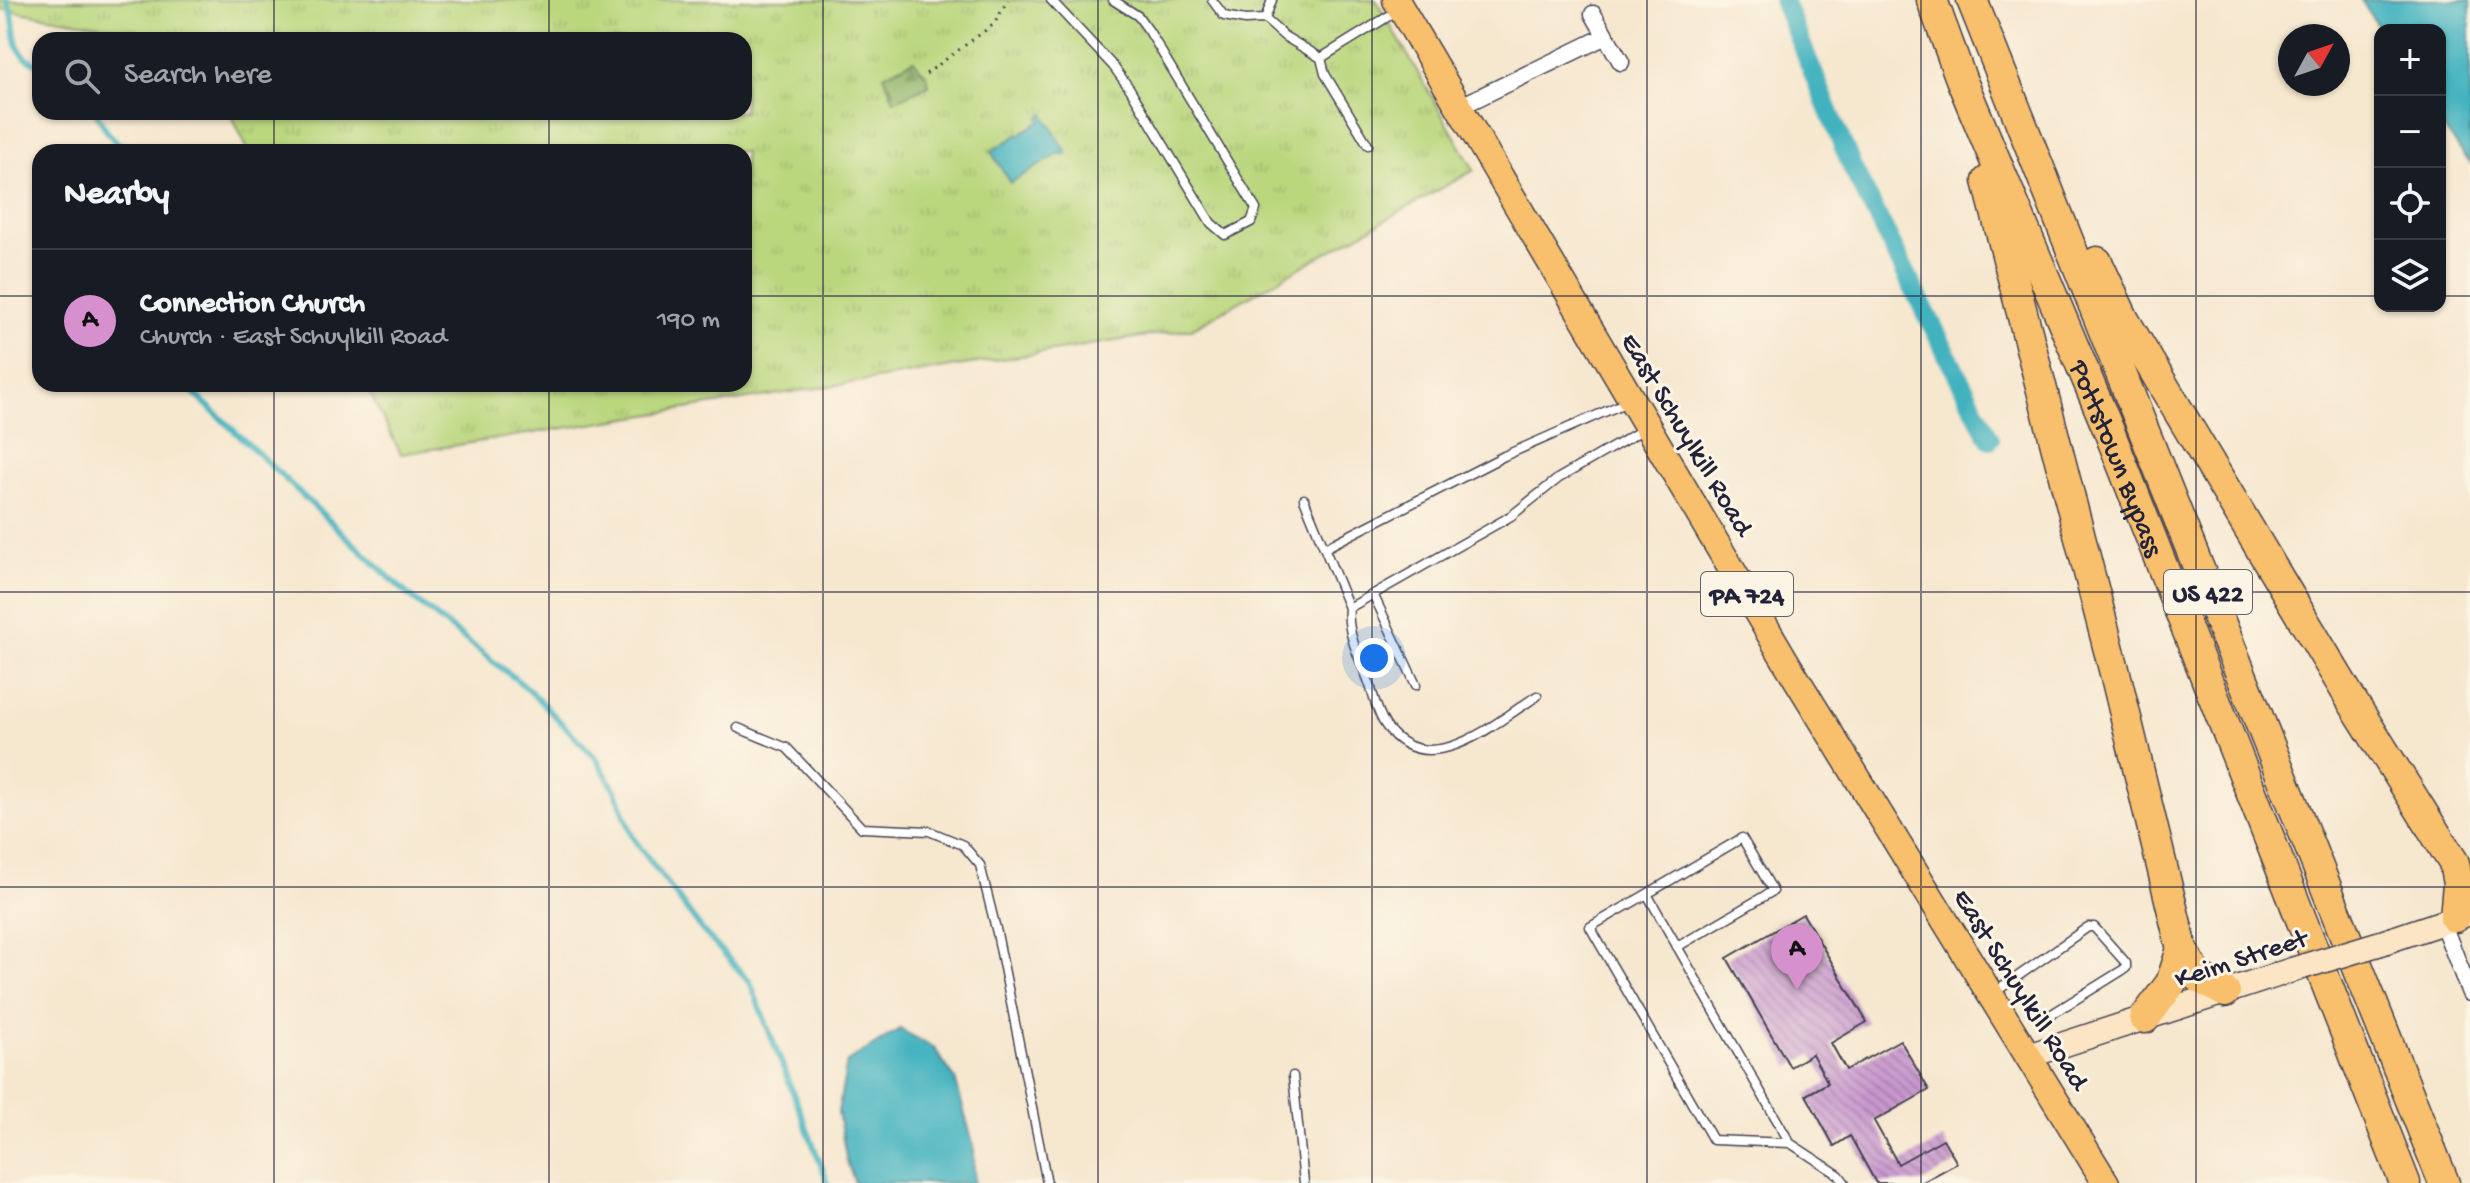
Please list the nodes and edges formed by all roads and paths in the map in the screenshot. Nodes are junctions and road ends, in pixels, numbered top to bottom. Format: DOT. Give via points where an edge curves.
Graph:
graph roads {
  1 [pos="1008,0"];
  2 [pos="1051,0"];
  3 [pos="1113,0"];
  4 [pos="1212,0"];
  5 [pos="1272,0"];
  6 [pos="1932,0"];
  7 [pos="1975,0"];
  8 [pos="1399,4"];
  9 [pos="1593,14"];
  10 [pos="1265,19"];
  11 [pos="1606,36"];
  12 [pos="1321,58"];
  13 [pos="1621,62"];
  14 [pos="926,74"];
  15 [pos="1961,79"];
  16 [pos="1459,107"];
  17 [pos="1368,145"];
  18 [pos="1632,400"];
  19 [pos="1648,427"];
  20 [pos="1304,499"];
  21 [pos="1325,548"];
  22 [pos="1373,594"];
  23 [pos="1349,608"];
  24 [pos="1416,685"];
  25 [pos="1537,696"];
  26 [pos="738,728"];
  27 [pos="2462,868"];
  28 [pos="1647,894"];
  29 [pos="2456,917"];
  30 [pos="1677,947"];
  31 [pos="2182,949"];
  32 [pos="2225,992"];
  33 [pos="2470,993"];
  34 [pos="1990,996"];
  35 [pos="2052,1014"];
  36 [pos="2145,1018"];
  37 [pos="2028,1056"];
  38 [pos="1293,1076"];
  39 [pos="1790,1143"];
  40 [pos="1047,1183"];
  41 [pos="1304,1183"];
  42 [pos="1845,1183"];
  43 [pos="2106,1183"];
  44 [pos="2405,1183"];
  45 [pos="2444,1183"];
  1 -- 14 [label="path" via="994,24"];
  2 -- 3 [label="lane" via="1130,89 1211,223 1225,235 1251,222 1256,209 1149,31 1138,16"];
  4 -- 10 [label="lane" via="1224,16"];
  5 -- 10 [label="lane"];
  6 -- 15 [label="highway, Pottstown Bypass / US 422"];
  7 -- 27 [label="highway" via="2124,320 2335,673"];
  7 -- 45 [label="highway, Pottstown Bypass / US 422"];
  8 -- 12 [label="lane"];
  8 -- 16 [label="main road, East Schuylkill Road / PA 724"];
  9 -- 11 [label="street"];
  10 -- 12 [label="lane"];
  11 -- 13 [label="street"];
  11 -- 16 [label="street"];
  12 -- 17 [label="lane" via="1325,74"];
  15 -- 31 [label="highway"];
  15 -- 44 [label="highway, Pottstown Bypass / US 422" via="2109,431"];
  16 -- 18 [label="main road, East Schuylkill Road / PA 724"];
  18 -- 19 [label="main road, East Schuylkill Road / PA 724"];
  18 -- 21 [label="lane" via="1504,456"];
  19 -- 22 [label="lane" via="1559,478 1511,516"];
  19 -- 34 [label="main road, East Schuylkill Road / PA 724"];
  20 -- 21 [label="lane"];
  21 -- 23 [label="lane"];
  22 -- 23 [label="lane"];
  22 -- 24 [label="lane"];
  23 -- 25 [label="lane" via="1351,634 1377,707 1387,727 1410,745 1423,751 1452,747"];
  26 -- 40 [label="lane" via="787,748 862,828 929,831 963,845 980,865"];
  27 -- 29 [label="highway"];
  28 -- 30 [label="lane"];
  28 -- 30 [label="lane" via="1742,838 1773,891"];
  28 -- 39 [label="lane" via="1590,927 1713,1140"];
  29 -- 32 [label="street, Keim Street, bridge"];
  29 -- 33 [label="street"];
  30 -- 39 [label="lane"];
  31 -- 32 [label="highway" via="2198,977"];
  31 -- 36 [label="highway" via="2171,983"];
  32 -- 36 [label="street, Keim Street"];
  34 -- 35 [label="lane" via="2094,927 2126,968"];
  34 -- 37 [label="main road, East Schuylkill Road / PA 724"];
  36 -- 37 [label="street, Keim Street"];
  37 -- 43 [label="main road, East Schuylkill Road / PA 724"];
  38 -- 41 [label="lane"];
  39 -- 42 [label="lane"];
}
